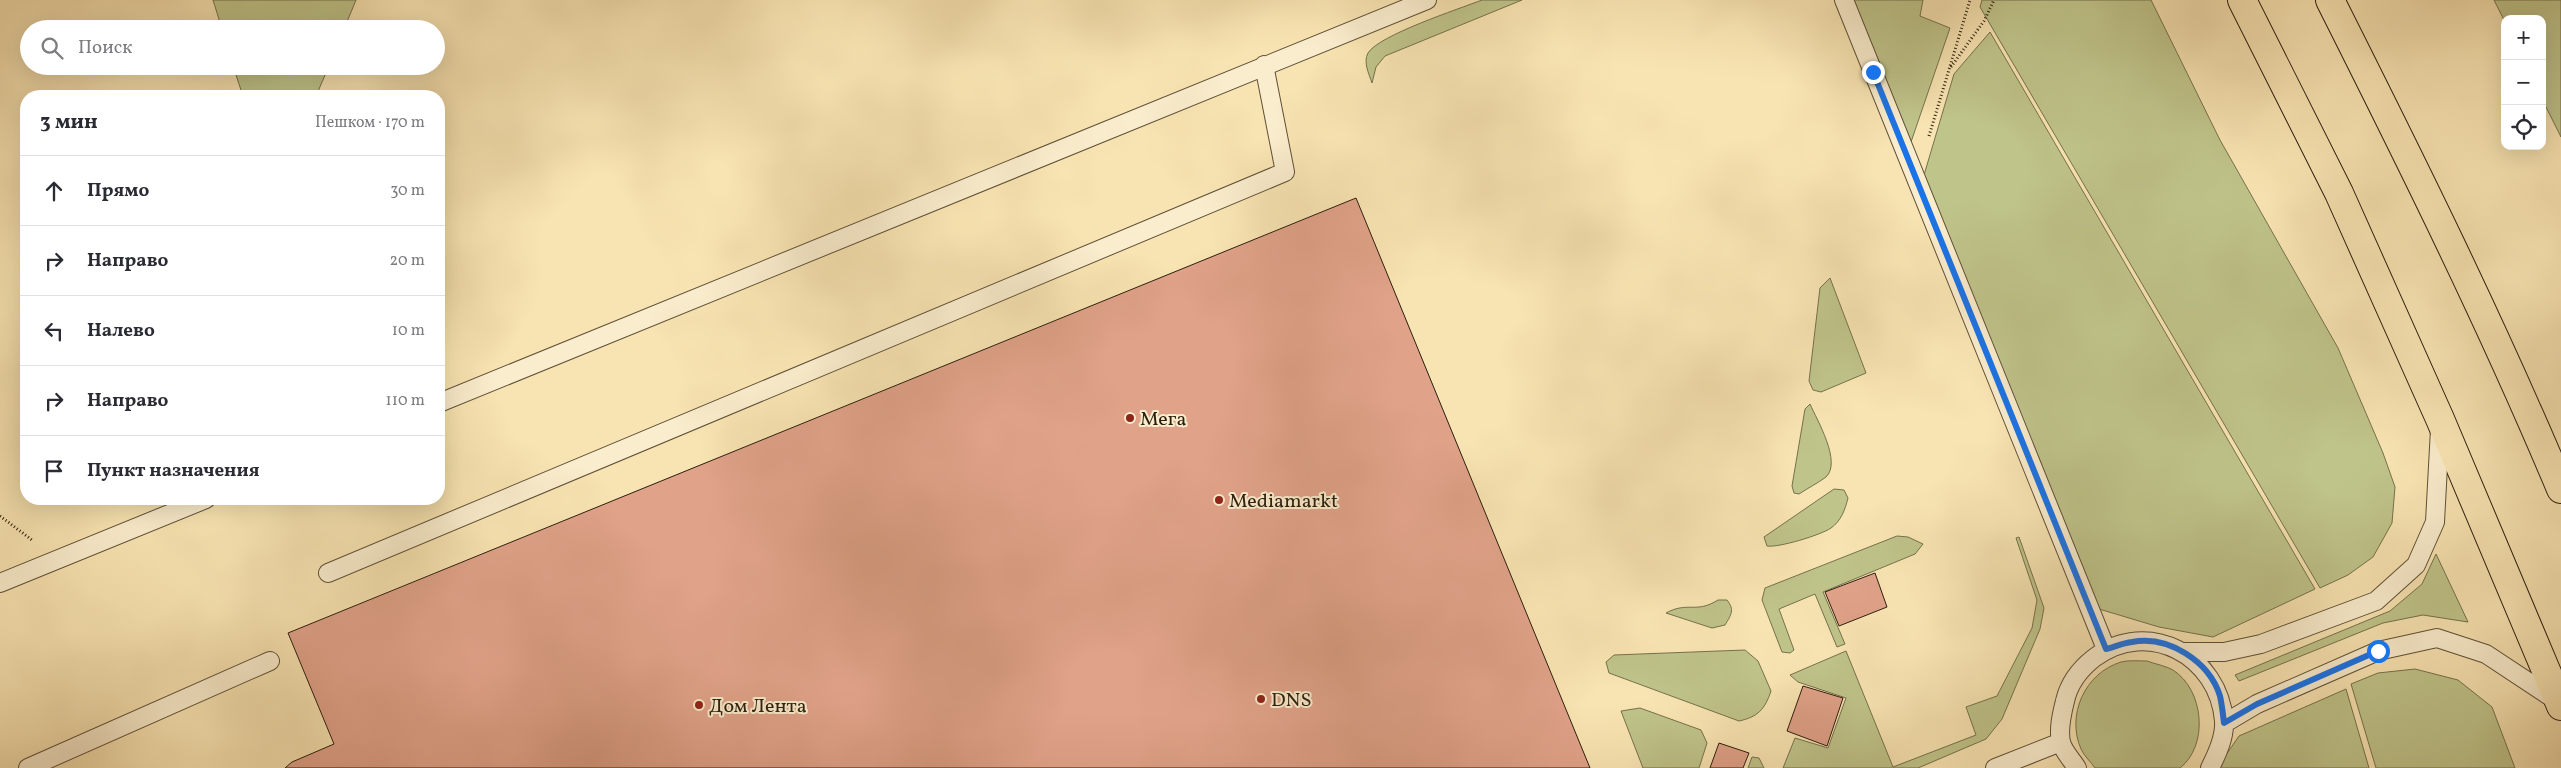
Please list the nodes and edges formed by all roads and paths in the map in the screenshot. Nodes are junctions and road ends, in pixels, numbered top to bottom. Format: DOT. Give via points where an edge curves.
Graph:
graph roads {
  1 [pos="1427,0"];
  2 [pos="1844,0"];
  3 [pos="1970,0"];
  4 [pos="1994,0"];
  5 [pos="2242,0"];
  6 [pos="2330,0"];
  7 [pos="1264,66"];
  8 [pos="1949,70"];
  9 [pos="1916,179"];
  10 [pos="445,401"];
  11 [pos="2440,419"];
  12 [pos="2561,489"];
  13 [pos="191,505"];
  14 [pos="0,516"];
  15 [pos="58,559"];
  16 [pos="328,573"];
  17 [pos="0,583"];
  18 [pos="2106,649"];
  19 [pos="2184,652"];
  20 [pos="270,661"];
  21 [pos="2560,704"];
  22 [pos="2224,723"];
  23 [pos="2061,742"];
  24 [pos="28,768"];
  25 [pos="1995,768"];
  26 [pos="2077,768"];
  27 [pos="2210,768"];
  1 -- 7 [label="lane"];
  2 -- 9 [label="lane"];
  3 -- 8 [label="path"];
  4 -- 8 [label="path" via="1984,21"];
  5 -- 11 [label="main road" via="2339,193"];
  6 -- 12 [label="main road" via="2511,370"];
  7 -- 10 [label="lane"];
  7 -- 16 [label="lane" via="1285,172"];
  8 -- 9 [label="path"];
  9 -- 18 [label="lane"];
  11 -- 19 [label="lane" via="2435,522 2416,565 2376,600 2270,641 2224,652"];
  11 -- 21 [label="main road"];
  13 -- 15 [label="lane"];
  14 -- 15 [label="path"];
  15 -- 17 [label="lane"];
  18 -- 19 [label="lane" via="2133,641 2158,642"];
  18 -- 23 [label="lane" via="2083,666 2067,690 2061,718"];
  19 -- 22 [label="lane" via="2206,670 2220,695"];
  20 -- 24 [label="lane"];
  21 -- 22 [label="lane" via="2486,654 2437,638 2378,651 2257,704"];
  22 -- 27 [label="lane" via="2219,751"];
  23 -- 25 [label="lane"];
  23 -- 26 [label="lane"];
}
